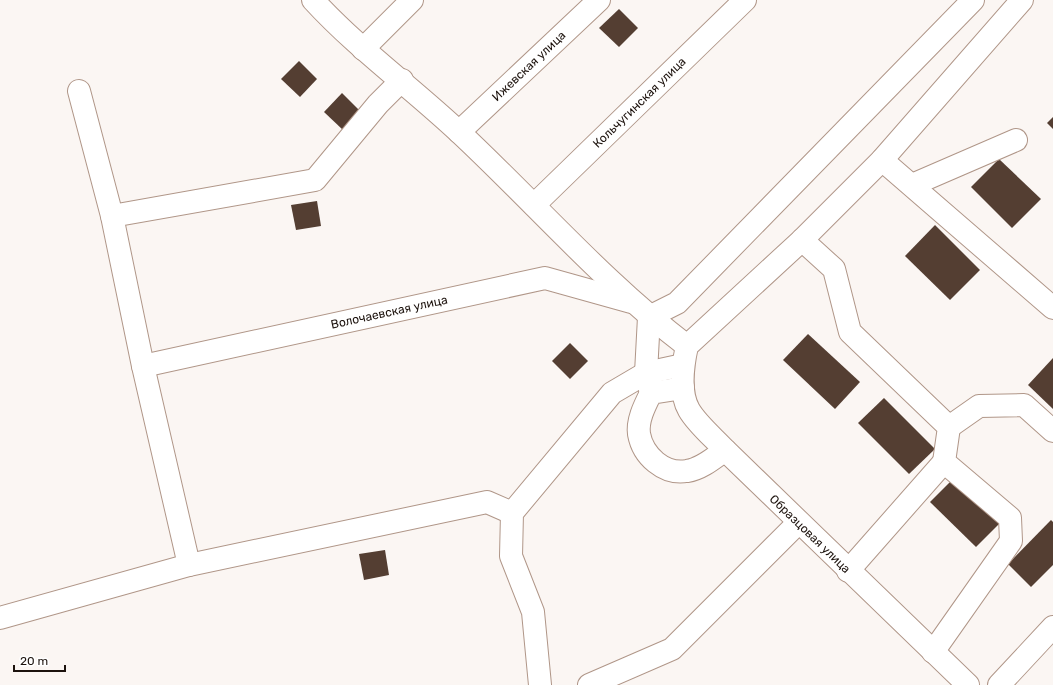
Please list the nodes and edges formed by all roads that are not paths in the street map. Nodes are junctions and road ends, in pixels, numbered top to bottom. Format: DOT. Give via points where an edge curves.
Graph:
graph roads {
  1 [pos="313,0"];
  2 [pos="412,0"];
  3 [pos="599,0"];
  4 [pos="745,0"];
  5 [pos="973,0"];
  6 [pos="1022,0"];
  7 [pos="363,50"];
  8 [pos="402,80"];
  9 [pos="79,91"];
  10 [pos="460,132"];
  11 [pos="1016,140"];
  12 [pos="882,160"];
  13 [pos="912,185"];
  14 [pos="534,205"];
  15 [pos="112,216"];
  16 [pos="802,240"];
  17 [pos="1053,308"];
  18 [pos="642,310"];
  19 [pos="685,355"];
  20 [pos="143,366"];
  21 [pos="649,383"];
  22 [pos="683,388"];
  23 [pos="949,427"];
  24 [pos="1053,431"];
  25 [pos="725,450"];
  26 [pos="944,462"];
  27 [pos="512,513"];
  28 [pos="798,523"];
  29 [pos="189,565"];
  30 [pos="848,571"];
  31 [pos="0,618"];
  32 [pos="1053,627"];
  33 [pos="933,652"];
  34 [pos="965,684"];
  35 [pos="540,685"];
  36 [pos="589,685"];
  37 [pos="999,685"];
  1 -- 7 [label="street"];
  2 -- 7 [label="street"];
  3 -- 10 [label="street, Ижевская улица"];
  4 -- 14 [label="street, Кольчугинская улица"];
  5 -- 18 [label="street" via="677,303"];
  6 -- 12 [label="street"];
  7 -- 8 [label="street"];
  8 -- 10 [label="street"];
  8 -- 15 [label="street" via="378,104 315,180"];
  9 -- 15 [label="street"];
  10 -- 14 [label="street"];
  11 -- 13 [label="street"];
  12 -- 13 [label="street"];
  12 -- 16 [label="street"];
  13 -- 17 [label="street"];
  14 -- 18 [label="street"];
  15 -- 20 [label="street"];
  16 -- 19 [label="street"];
  16 -- 23 [label="street" via="834,269 850,332"];
  18 -- 19 [label="street"];
  18 -- 20 [label="street, Волочаевская улица" via="545,278"];
  18 -- 21 [label="street"];
  19 -- 21 [label="street"];
  19 -- 22 [label="street, Образцовая улица"];
  20 -- 29 [label="street"];
  21 -- 22 [label="street"];
  21 -- 25 [label="street" via="639,433 648,456 665,468 687,471 715,458"];
  21 -- 27 [label="street" via="612,394"];
  22 -- 25 [label="street, Образцовая улица" via="689,410"];
  23 -- 24 [label="street" via="979,406 1024,405"];
  23 -- 26 [label="street"];
  25 -- 28 [label="street, Образцовая улица"];
  26 -- 30 [label="street"];
  26 -- 33 [label="street" via="1010,518 1011,541"];
  27 -- 29 [label="street" via="487,502"];
  27 -- 35 [label="street" via="511,556 533,612"];
  28 -- 30 [label="street, Образцовая улица"];
  28 -- 36 [label="street" via="672,649"];
  29 -- 31 [label="street"];
  30 -- 33 [label="street, Образцовая улица"];
  32 -- 37 [label="street"];
  33 -- 34 [label="street, Образцовая улица"];
}
